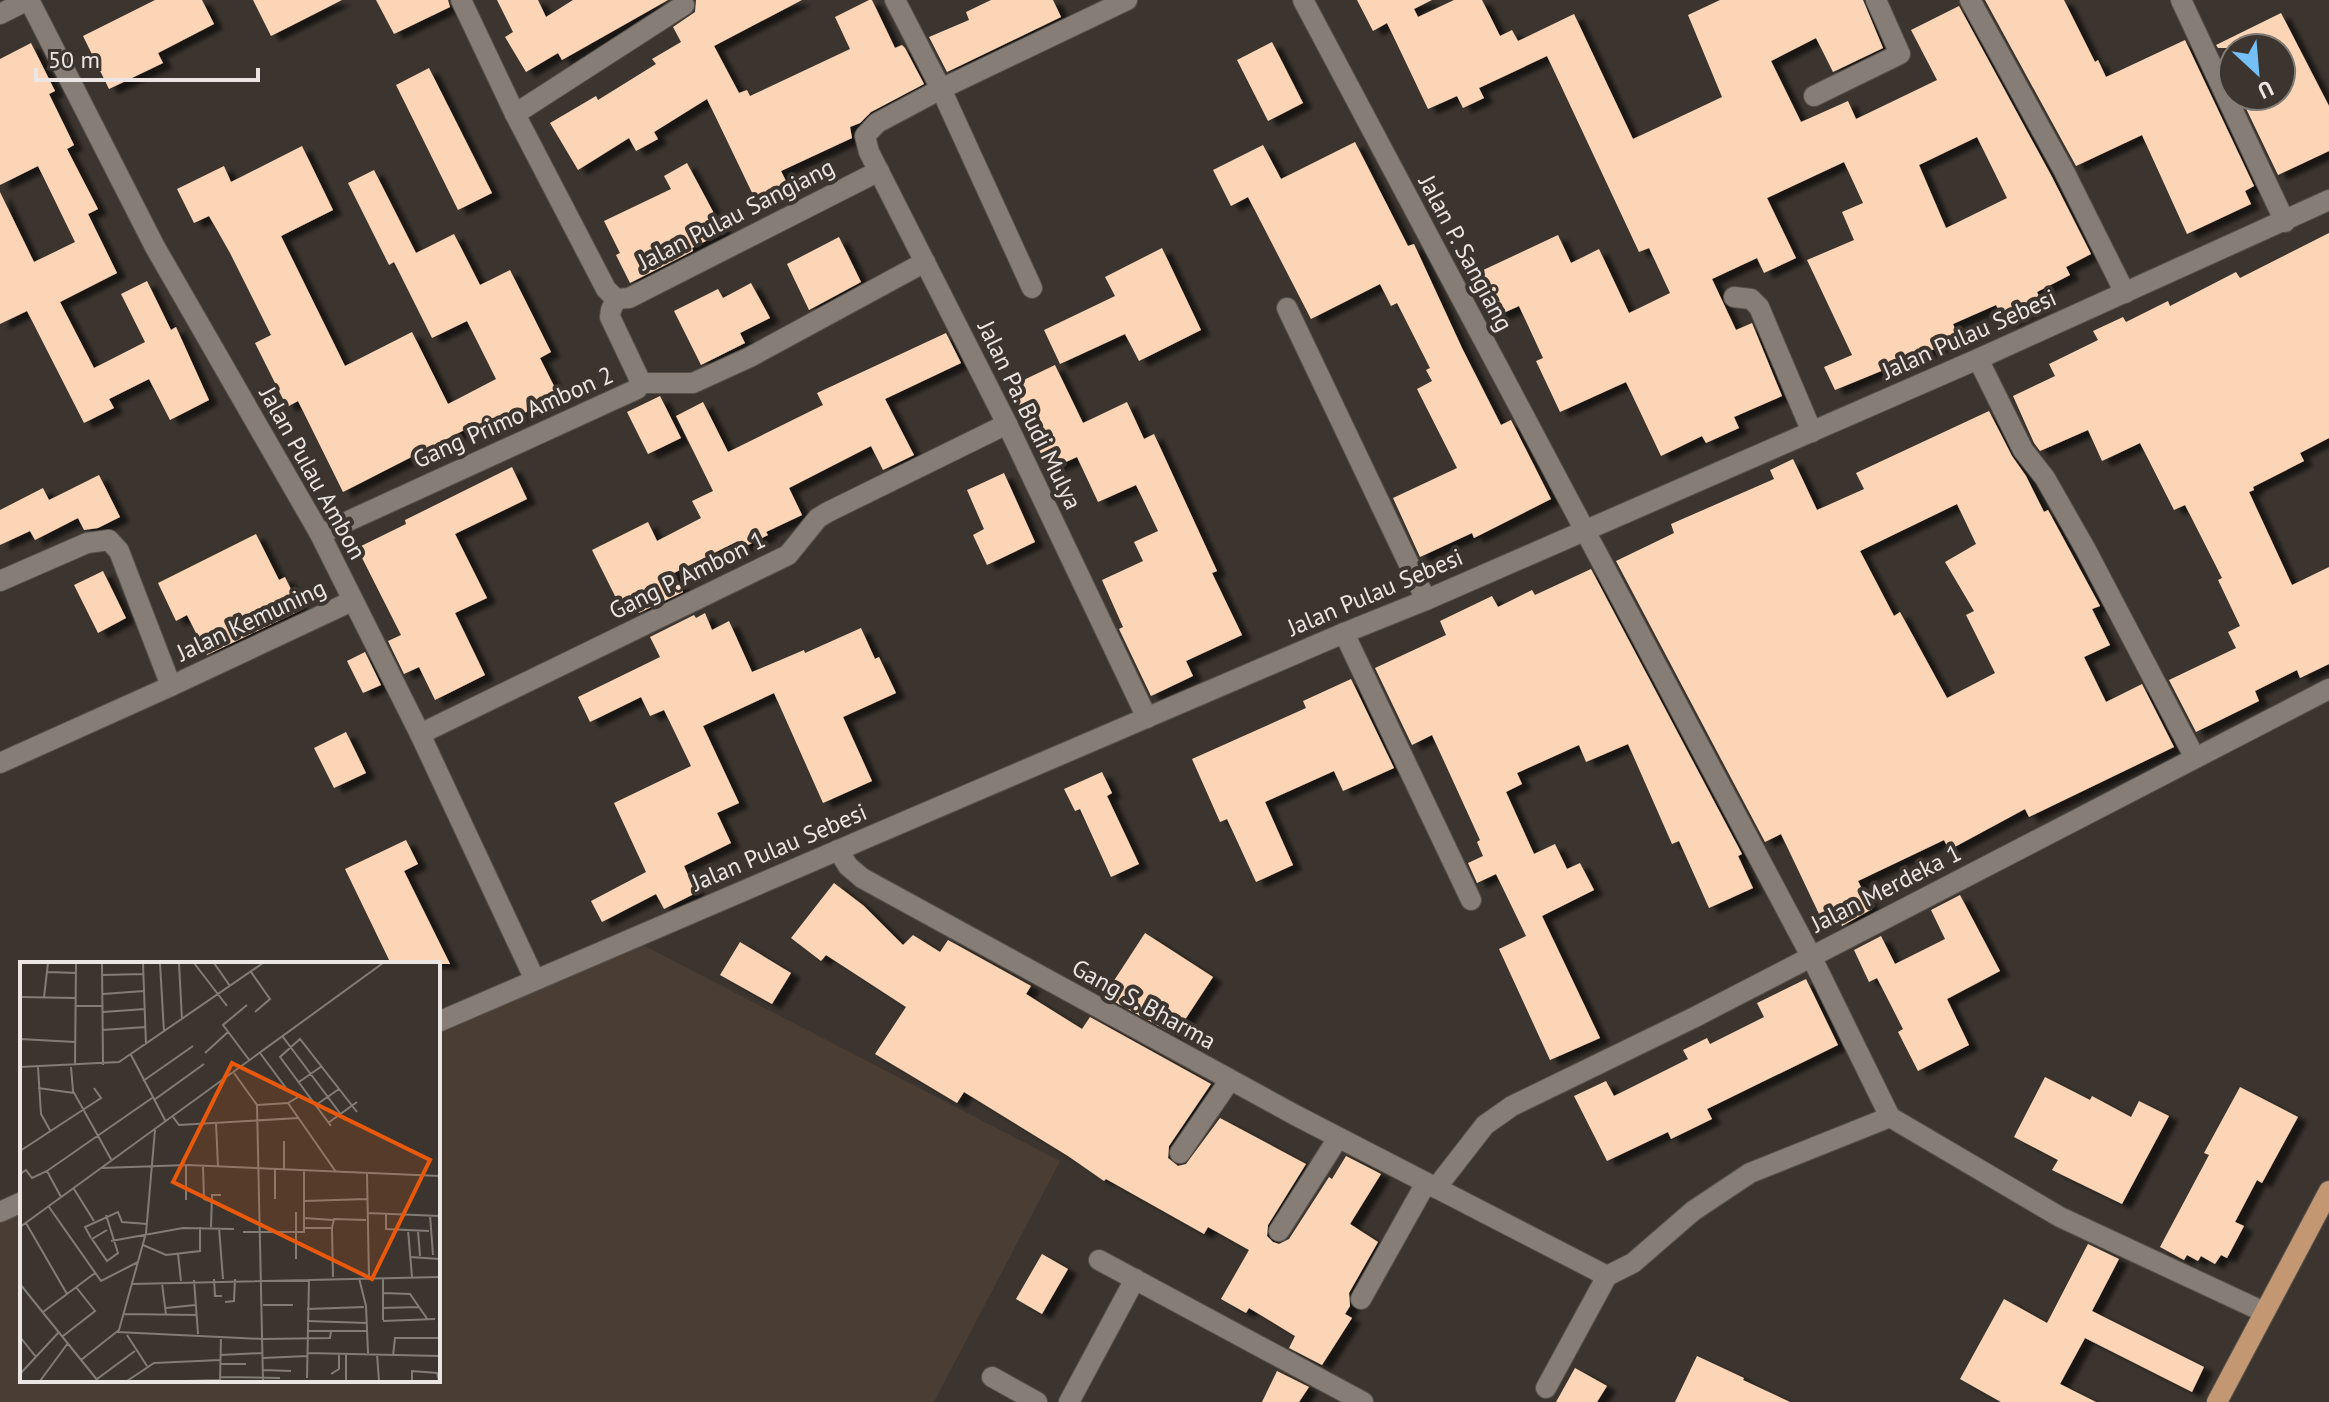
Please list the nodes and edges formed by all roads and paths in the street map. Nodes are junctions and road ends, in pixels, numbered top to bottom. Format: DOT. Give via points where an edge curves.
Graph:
graph roads {
  1 [pos="28,0"];
  2 [pos="461,0"];
  3 [pos="895,0"];
  4 [pos="1127,0"];
  5 [pos="1303,0"];
  6 [pos="1876,0"];
  7 [pos="1970,0"];
  8 [pos="2181,0"];
  9 [pos="684,5"];
  10 [pos="0,14"];
  11 [pos="941,89"];
  12 [pos="1814,96"];
  13 [pos="515,114"];
  14 [pos="879,171"];
  15 [pos="2329,200"];
  16 [pos="2285,222"];
  17 [pos="925,262"];
  18 [pos="1032,288"];
  19 [pos="2125,293"];
  20 [pos="1734,297"];
  21 [pos="616,299"];
  22 [pos="1287,308"];
  23 [pos="1978,359"];
  24 [pos="640,383"];
  25 [pos="1007,424"];
  26 [pos="1812,432"];
  27 [pos="1585,529"];
  28 [pos="320,534"];
  29 [pos="0,581"];
  30 [pos="1426,600"];
  31 [pos="352,601"];
  32 [pos="1344,633"];
  33 [pos="171,686"];
  34 [pos="2329,689"];
  35 [pos="1147,718"];
  36 [pos="420,734"];
  37 [pos="2195,758"];
  38 [pos="0,763"];
  39 [pos="838,850"];
  40 [pos="1471,900"];
  41 [pos="1811,956"];
  42 [pos="535,980"];
  43 [pos="440,1021"];
  44 [pos="1230,1080"];
  45 [pos="1890,1117"];
  46 [pos="1338,1138"];
  47 [pos="1180,1153"];
  48 [pos="1431,1186"];
  49 [pos="2329,1191"];
  50 [pos="20,1203"];
  51 [pos="0,1212"];
  52 [pos="1279,1231"];
  53 [pos="1099,1260"];
  54 [pos="1607,1276"];
  55 [pos="1135,1279"];
  56 [pos="1361,1299"];
  57 [pos="2264,1312"];
  58 [pos="992,1377"];
  59 [pos="1546,1388"];
  60 [pos="1330,1394"];
  61 [pos="1037,1402"];
  62 [pos="1069,1402"];
  63 [pos="1363,1402"];
  64 [pos="2217,1402"];
  1 -- 10 [label="street"];
  1 -- 28 [label="street, Jalan Pulau Ambon" via="155,247"];
  2 -- 13 [label="street"];
  3 -- 11 [label="street"];
  4 -- 11 [label="street"];
  5 -- 27 [label="street, Jalan P. Sangiang"];
  6 -- 12 [label="street" via="1900,54"];
  7 -- 19 [label="street"];
  8 -- 16 [label="street"];
  9 -- 13 [label="street"];
  11 -- 14 [label="street, Jalan Pa. Budi Mulya" via="877,123 865,136"];
  11 -- 18 [label="street"];
  13 -- 21 [label="street"];
  14 -- 17 [label="street, Jalan Pa. Budi Mulya"];
  14 -- 21 [label="street, Jalan Pulau Sangiang" via="629,298"];
  15 -- 16 [label="street, Jalan Pulau Sebesi"];
  16 -- 19 [label="street, Jalan Pulau Sebesi"];
  17 -- 24 [label="street" via="693,383"];
  17 -- 25 [label="street, Jalan Pa. Budi Mulya"];
  19 -- 23 [label="street, Jalan Pulau Sebesi"];
  20 -- 26 [label="street" via="1751,299 1759,307"];
  21 -- 24 [label="street, Gang Primo Ambon 2" via="610,317"];
  22 -- 30 [label="street"];
  23 -- 26 [label="street, Jalan Pulau Sebesi"];
  23 -- 37 [label="street"];
  24 -- 28 [label="street, Gang Primo Ambon 2" via="637,389"];
  25 -- 35 [label="street, Jalan Pa. Budi Mulya"];
  25 -- 36 [label="street, Gang P. Ambon 1" via="818,518 788,555"];
  26 -- 27 [label="street, Jalan Pulau Sebesi"];
  27 -- 30 [label="street, Jalan Pulau Sebesi"];
  27 -- 41 [label="street, Jalan Merdeka 1"];
  28 -- 31 [label="street, Jalan Pulau Ambon"];
  29 -- 33 [label="street, Jalan Kemuning" via="87,543 109,540 119,551"];
  30 -- 32 [label="street, Jalan Pulau Sebesi"];
  31 -- 33 [label="street, Jalan Kemuning"];
  31 -- 36 [label="street, Jalan Pulau Ambon"];
  32 -- 35 [label="street, Jalan Pulau Sebesi"];
  32 -- 40 [label="street"];
  33 -- 38 [label="street, Jalan Kemuning"];
  34 -- 37 [label="street, Jalan Merdeka 1"];
  35 -- 39 [label="street, Jalan Pulau Sebesi"];
  36 -- 42 [label="street, Jalan Pulau Ambon"];
  37 -- 41 [label="street, Jalan Merdeka 1"];
  39 -- 42 [label="street, Jalan Pulau Sebesi"];
  39 -- 44 [label="street, Gang S. Bharma" via="862,878"];
  41 -- 45 [label="street"];
  41 -- 48 [label="street" via="1499,1115"];
  42 -- 43 [label="street, Jalan Pulau Sebesi"];
  44 -- 46 [label="street, Gang S. Bharma"];
  44 -- 47 [label="street"];
  45 -- 54 [label="street" via="1750,1173 1693,1211 1633,1263"];
  45 -- 57 [label="street" via="2060,1217"];
  46 -- 48 [label="street, Gang S. Bharma"];
  46 -- 52 [label="street"];
  48 -- 54 [label="street, Gang S. Bharma"];
  48 -- 56 [label="street"];
  49 -- 57 [label="main road"];
  50 -- 51 [label="street"];
  53 -- 55 [label="street"];
  54 -- 59 [label="street"];
  55 -- 60 [label="street"];
  55 -- 62 [label="street"];
  57 -- 64 [label="main road"];
  58 -- 61 [label="street"];
  60 -- 63 [label="street"];
}
